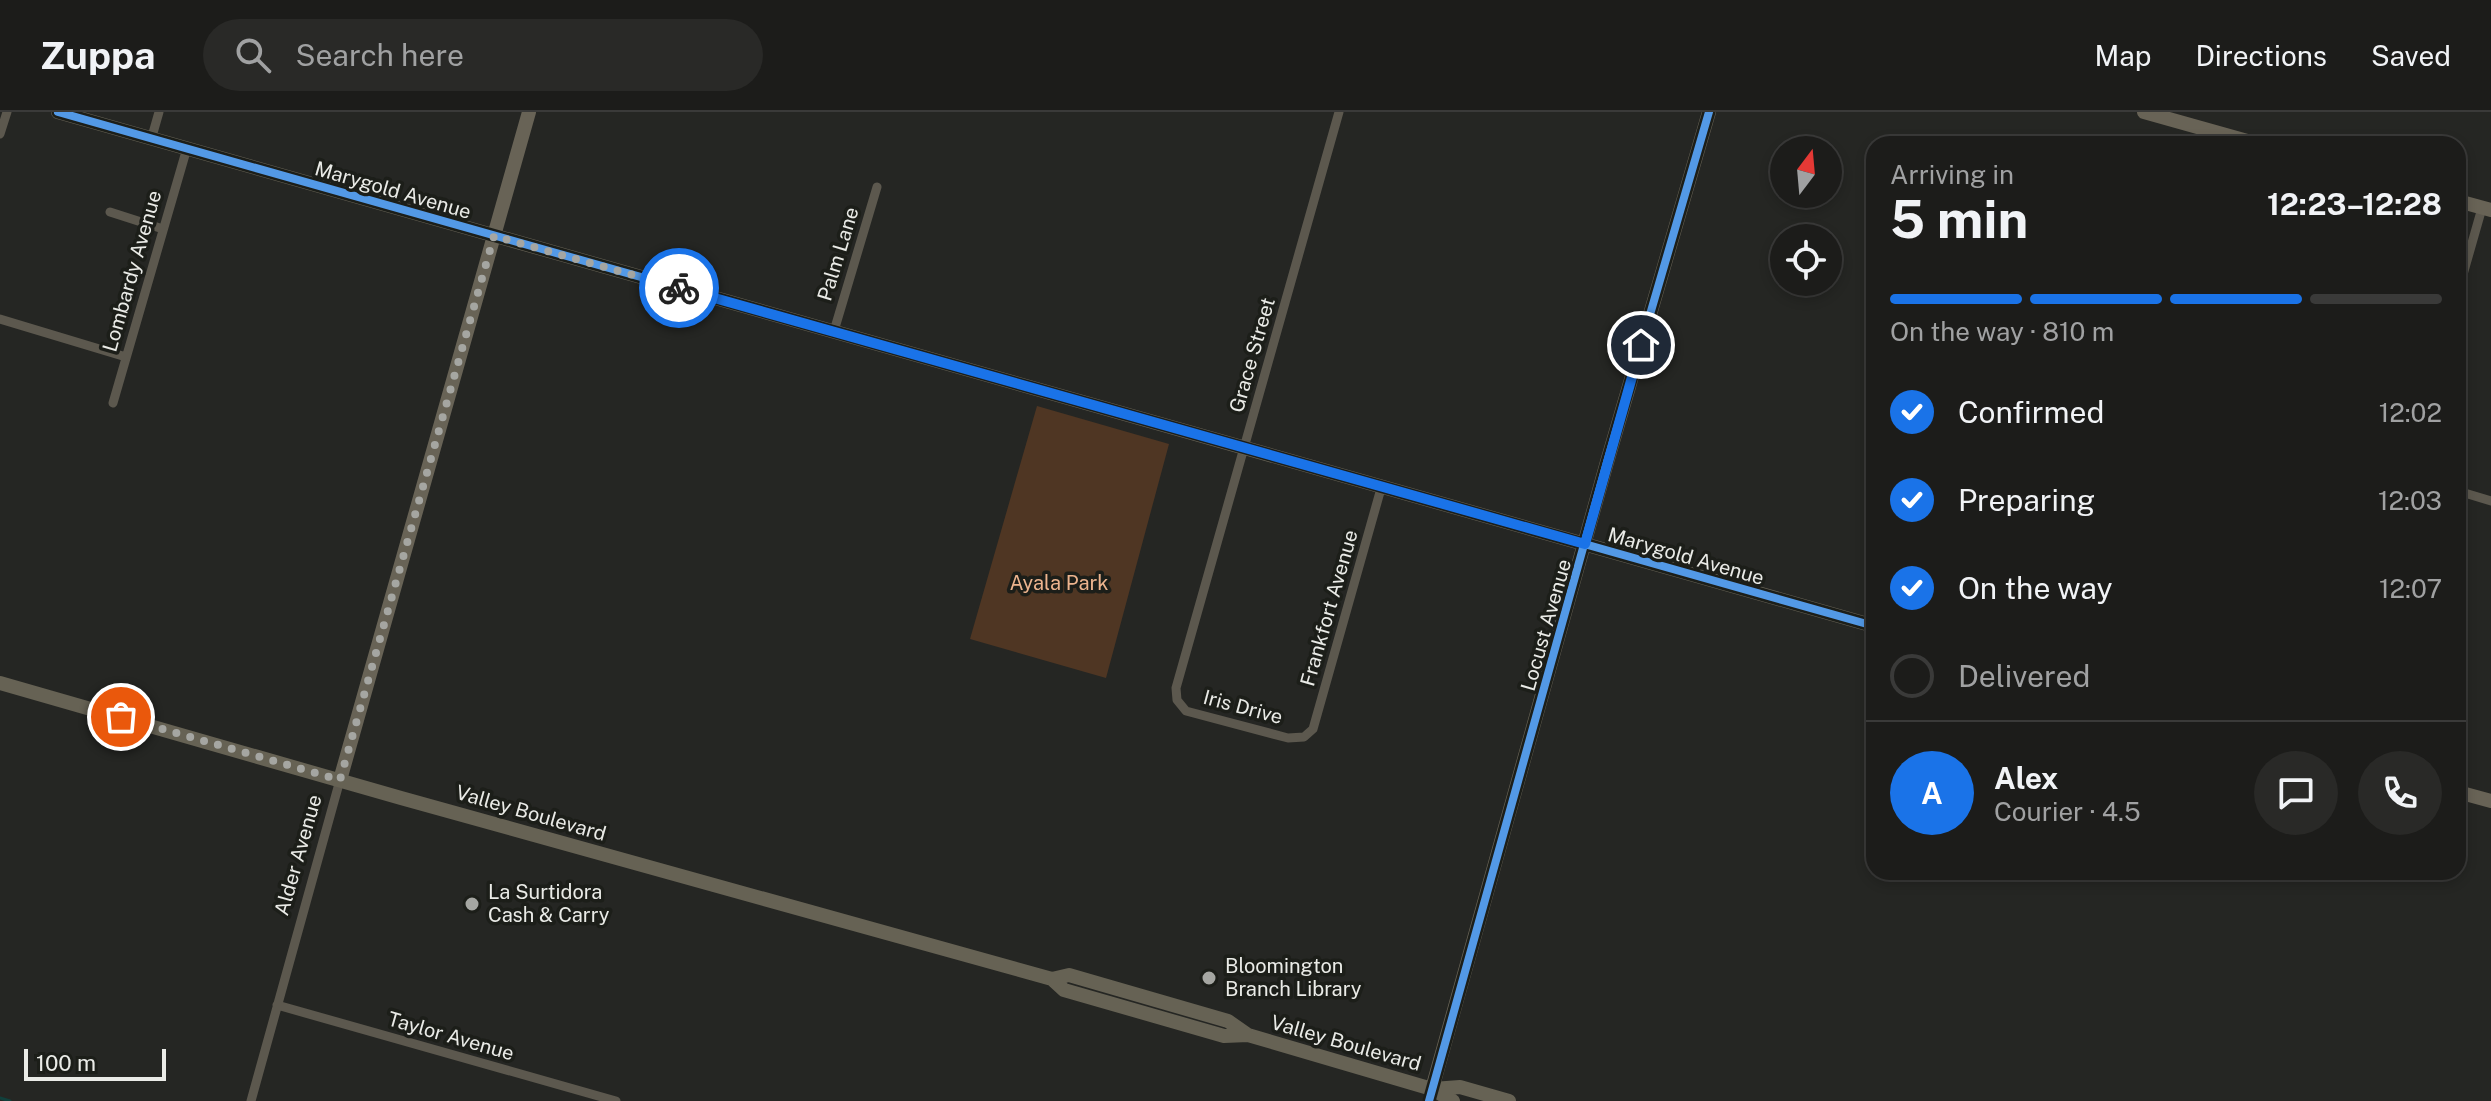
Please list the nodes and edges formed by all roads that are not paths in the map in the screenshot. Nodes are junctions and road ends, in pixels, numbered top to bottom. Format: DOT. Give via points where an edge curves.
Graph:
graph roads {
  1 [pos="7,112"];
  2 [pos="58,112"];
  3 [pos="159,112"];
  4 [pos="529,112"];
  5 [pos="1339,112"];
  6 [pos="1709,112"];
  7 [pos="2144,112"];
  8 [pos="0,134"];
  9 [pos="2210,136"];
  10 [pos="151,140"];
  11 [pos="187,148"];
  12 [pos="877,187"];
  13 [pos="2466,203"];
  14 [pos="2487,209"];
  15 [pos="110,212"];
  16 [pos="163,229"];
  17 [pos="494,236"];
  18 [pos="2466,269"];
  19 [pos="0,319"];
  20 [pos="834,331"];
  21 [pos="126,357"];
  22 [pos="113,403"];
  23 [pos="1244,447"];
  24 [pos="1382,485"];
  25 [pos="2466,493"];
  26 [pos="2491,501"];
  27 [pos="1585,544"];
  28 [pos="1866,624"];
  29 [pos="0,683"];
  30 [pos="1177,700"];
  31 [pos="1304,737"];
  32 [pos="340,780"];
  33 [pos="2466,794"];
  34 [pos="2491,801"];
  35 [pos="277,1005"];
  36 [pos="1430,1095"];
  37 [pos="251,1101"];
  38 [pos="616,1101"];
  39 [pos="1453,1101"];
  40 [pos="1509,1101"];
  1 -- 8 [label="street"];
  2 -- 10 [label="street, Marygold Avenue"];
  3 -- 10 [label="street"];
  4 -- 17 [label="street, Alder Avenue"];
  5 -- 23 [label="street, Grace Street"];
  6 -- 27 [label="street, Locust Avenue"];
  7 -- 9 [label="street"];
  10 -- 11 [label="street, Marygold Avenue"];
  11 -- 16 [label="street, Lombardy Avenue"];
  11 -- 17 [label="street, Marygold Avenue"];
  12 -- 20 [label="street, Palm Lane"];
  13 -- 14 [label="street"];
  14 -- 18 [label="street"];
  15 -- 16 [label="street"];
  16 -- 21 [label="street, Lombardy Avenue"];
  17 -- 20 [label="street, Marygold Avenue"];
  17 -- 32 [label="street, Alder Avenue"];
  19 -- 21 [label="street"];
  20 -- 23 [label="street, Marygold Avenue"];
  21 -- 22 [label="street, Lombardy Avenue"];
  23 -- 24 [label="street, Marygold Avenue"];
  23 -- 30 [label="street, Grace Street" via="1176,688"];
  24 -- 27 [label="street, Marygold Avenue"];
  24 -- 31 [label="street, Frankfort Avenue" via="1317,718"];
  25 -- 26 [label="street"];
  27 -- 28 [label="street, Marygold Avenue"];
  27 -- 36 [label="street, Locust Avenue"];
  29 -- 32 [label="main road, Valley Boulevard"];
  30 -- 31 [label="street, Iris Drive" via="1186,711 1288,738"];
  32 -- 35 [label="street, Alder Avenue"];
  32 -- 36 [label="main road, Valley Boulevard" via="1052,979 1069,975 1176,1005 1228,1021 1248,1035"];
  33 -- 34 [label="street"];
  35 -- 37 [label="street, Alder Avenue"];
  35 -- 38 [label="street, Taylor Avenue"];
  36 -- 39 [label="main road, Valley Boulevard"];
  36 -- 40 [label="main road, Valley Boulevard" via="1460,1087"];
}
